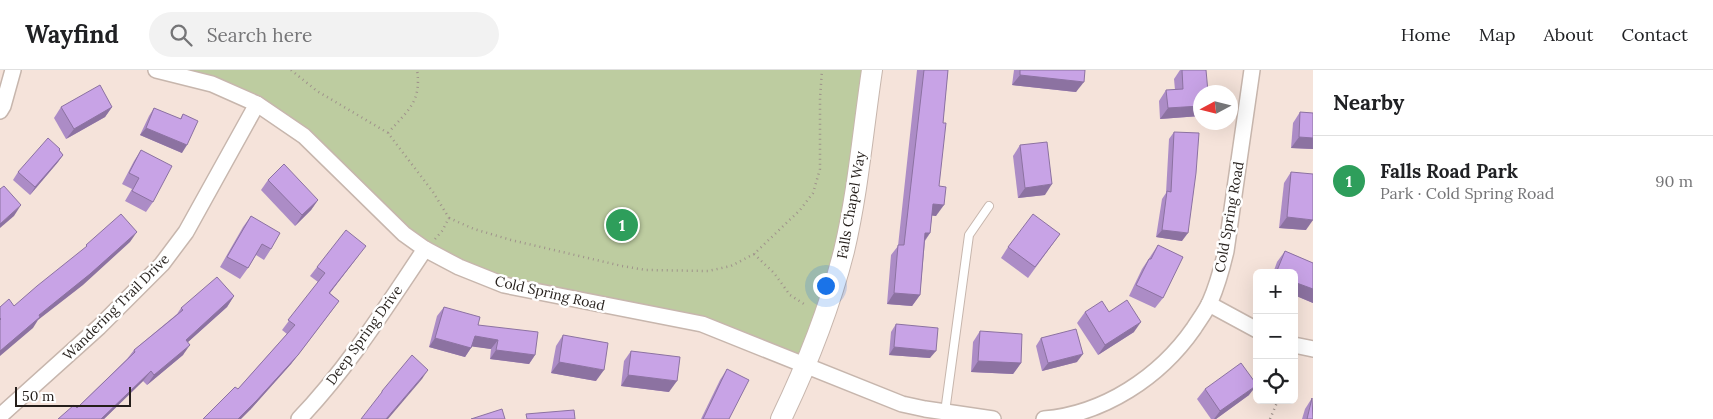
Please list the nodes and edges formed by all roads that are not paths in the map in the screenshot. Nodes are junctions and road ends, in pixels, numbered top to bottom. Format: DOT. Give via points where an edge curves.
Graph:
graph roads {
  1 [pos="13,70"];
  2 [pos="156,70"];
  3 [pos="872,70"];
  4 [pos="1252,70"];
  5 [pos="257,104"];
  6 [pos="0,112"];
  7 [pos="989,206"];
  8 [pos="425,249"];
  9 [pos="1210,304"];
  10 [pos="1253,328"];
  11 [pos="1298,346"];
  12 [pos="1313,349"];
  13 [pos="806,365"];
  14 [pos="945,412"];
  15 [pos="0,416"];
  16 [pos="1072,417"];
  17 [pos="299,419"];
  18 [pos="781,419"];
  19 [pos="993,419"];
  20 [pos="1044,419"];
  1 -- 6 [label="street"];
  2 -- 5 [label="street, Cold Spring Road" via="212,84"];
  3 -- 13 [label="street, Falls Chapel Way" via="844,251"];
  4 -- 9 [label="street, Cold Spring Road" via="1226,251"];
  5 -- 8 [label="street, Cold Spring Road" via="304,136 404,234"];
  5 -- 15 [label="street, Wandering Trail Drive" via="186,232 162,264 99,327"];
  7 -- 14 [label="lane" via="969,235"];
  8 -- 13 [label="street, Cold Spring Road" via="504,285 702,324"];
  8 -- 17 [label="street, Deep Spring Drive" via="368,334"];
  9 -- 10 [label="street"];
  9 -- 16 [label="street, Cold Spring Road" via="1184,342 1151,374 1120,395"];
  11 -- 12 [label="street"];
  13 -- 14 [label="street, Cold Spring Road" via="902,404"];
  13 -- 18 [label="street, Falls Chapel Way"];
  14 -- 19 [label="street, Cold Spring Road"];
  16 -- 20 [label="street, Cold Spring Road"];
}
